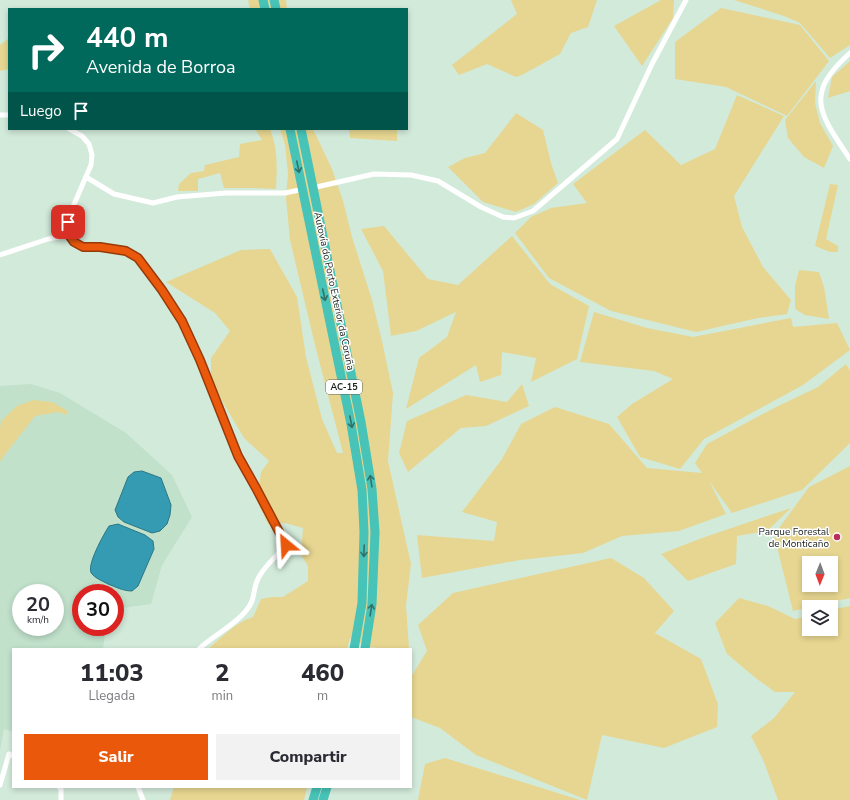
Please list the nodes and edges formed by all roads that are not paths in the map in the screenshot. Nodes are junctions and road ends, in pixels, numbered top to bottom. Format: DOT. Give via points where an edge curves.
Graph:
graph roads {
  1 [pos="686,0"];
  2 [pos="850,52"];
  3 [pos="71,130"];
  4 [pos="290,130"];
  5 [pos="301,130"];
  6 [pos="850,160"];
  7 [pos="86,177"];
  8 [pos="69,235"];
  9 [pos="0,255"];
  10 [pos="201,648"];
  11 [pos="354,648"];
  12 [pos="365,648"];
  13 [pos="12,756"];
  14 [pos="0,785"];
  15 [pos="60,788"];
  16 [pos="138,788"];
  17 [pos="316,788"];
  18 [pos="327,788"];
  19 [pos="61,800"];
  20 [pos="143,800"];
  21 [pos="312,800"];
  22 [pos="323,800"];
  1 -- 7 [label="street" via="652,64 618,140 533,211 514,218 503,217 481,207 438,181 411,175 374,174 285,194 226,193 178,197 153,203 114,194"];
  2 -- 6 [label="street" via="828,75 822,88 825,121"];
  3 -- 7 [label="street" via="82,136 89,144 92,155"];
  4 -- 11 [label="highway, Autovía do Porto Exterior da Coruña / AC-15, one-way" via="351,424 362,490 362,595"];
  12 -- 5 [label="highway, Autovía do Porto Exterior da Coruña / AC-15, one-way" via="372,604 375,532 372,489 361,422"];
  7 -- 8 [label="street" via="68,222"];
  8 -- 9 [label="street" via="48,238"];
  8 -- 10 [label="street" via="74,242 83,247 126,251 138,258 145,267 182,321 238,456 286,545 278,556 267,564 257,581 254,599 246,611"];
  13 -- 14 [label="street" via="9,754"];
  15 -- 19 [label="street"];
  16 -- 20 [label="street"];
  17 -- 21 [label="highway"];
  18 -- 22 [label="highway"];
}
